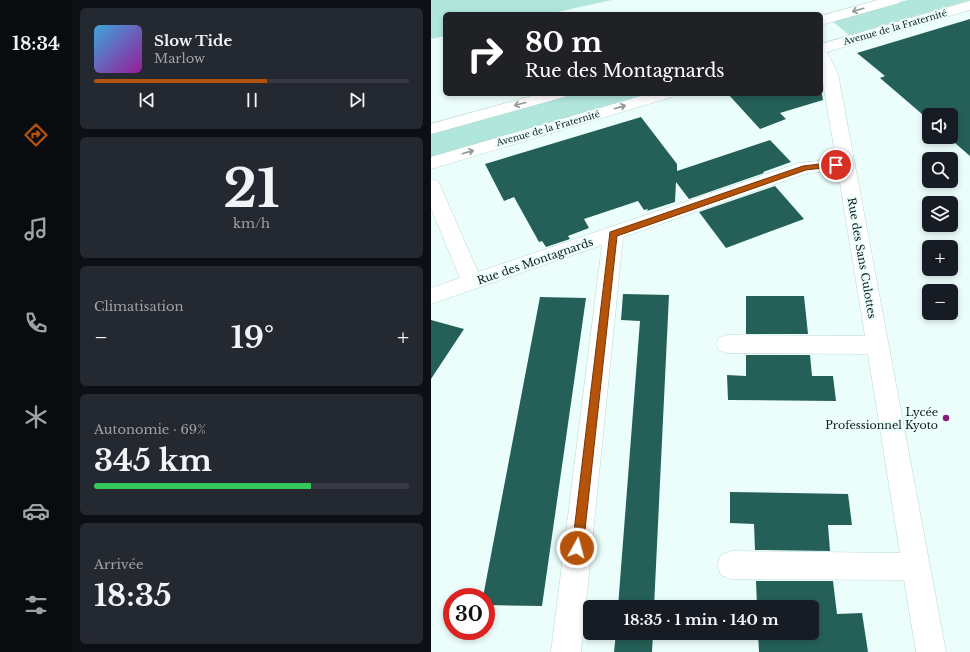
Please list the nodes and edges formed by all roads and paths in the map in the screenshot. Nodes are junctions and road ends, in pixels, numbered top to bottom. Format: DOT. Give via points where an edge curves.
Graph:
graph roads {
  1 [pos="894,0"];
  2 [pos="970,5"];
  3 [pos="823,19"];
  4 [pos="823,48"];
  5 [pos="823,59"];
  6 [pos="551,96"];
  7 [pos="659,96"];
  8 [pos="431,129"];
  9 [pos="431,163"];
  10 [pos="846,165"];
  11 [pos="431,185"];
  12 [pos="613,234"];
  13 [pos="472,282"];
  14 [pos="431,296"];
  15 [pos="727,344"];
  16 [pos="877,345"];
  17 [pos="731,565"];
  18 [pos="917,567"];
  19 [pos="565,652"];
  20 [pos="931,652"];
  1 -- 3 [label="street, one-way"];
  2 -- 4 [label="street, Avenue de la Fraternité"];
  5 -- 10 [label="street, Rue des Sans Culottes" via="830,74"];
  6 -- 8 [label="street, one-way"];
  9 -- 7 [label="street, Avenue de la Fraternité, one-way"];
  10 -- 12 [label="street, Rue des Montagnards" via="805,167"];
  10 -- 16 [label="street, Rue des Sans Culottes"];
  11 -- 13 [label="street"];
  12 -- 13 [label="street, Rue des Montagnards"];
  12 -- 19 [label="street"];
  13 -- 14 [label="street, Rue des Montagnards"];
  15 -- 16 [label="street"];
  16 -- 18 [label="street, Rue des Sans Culottes"];
  17 -- 18 [label="street"];
  18 -- 20 [label="street, Rue des Sans Culottes"];
}
